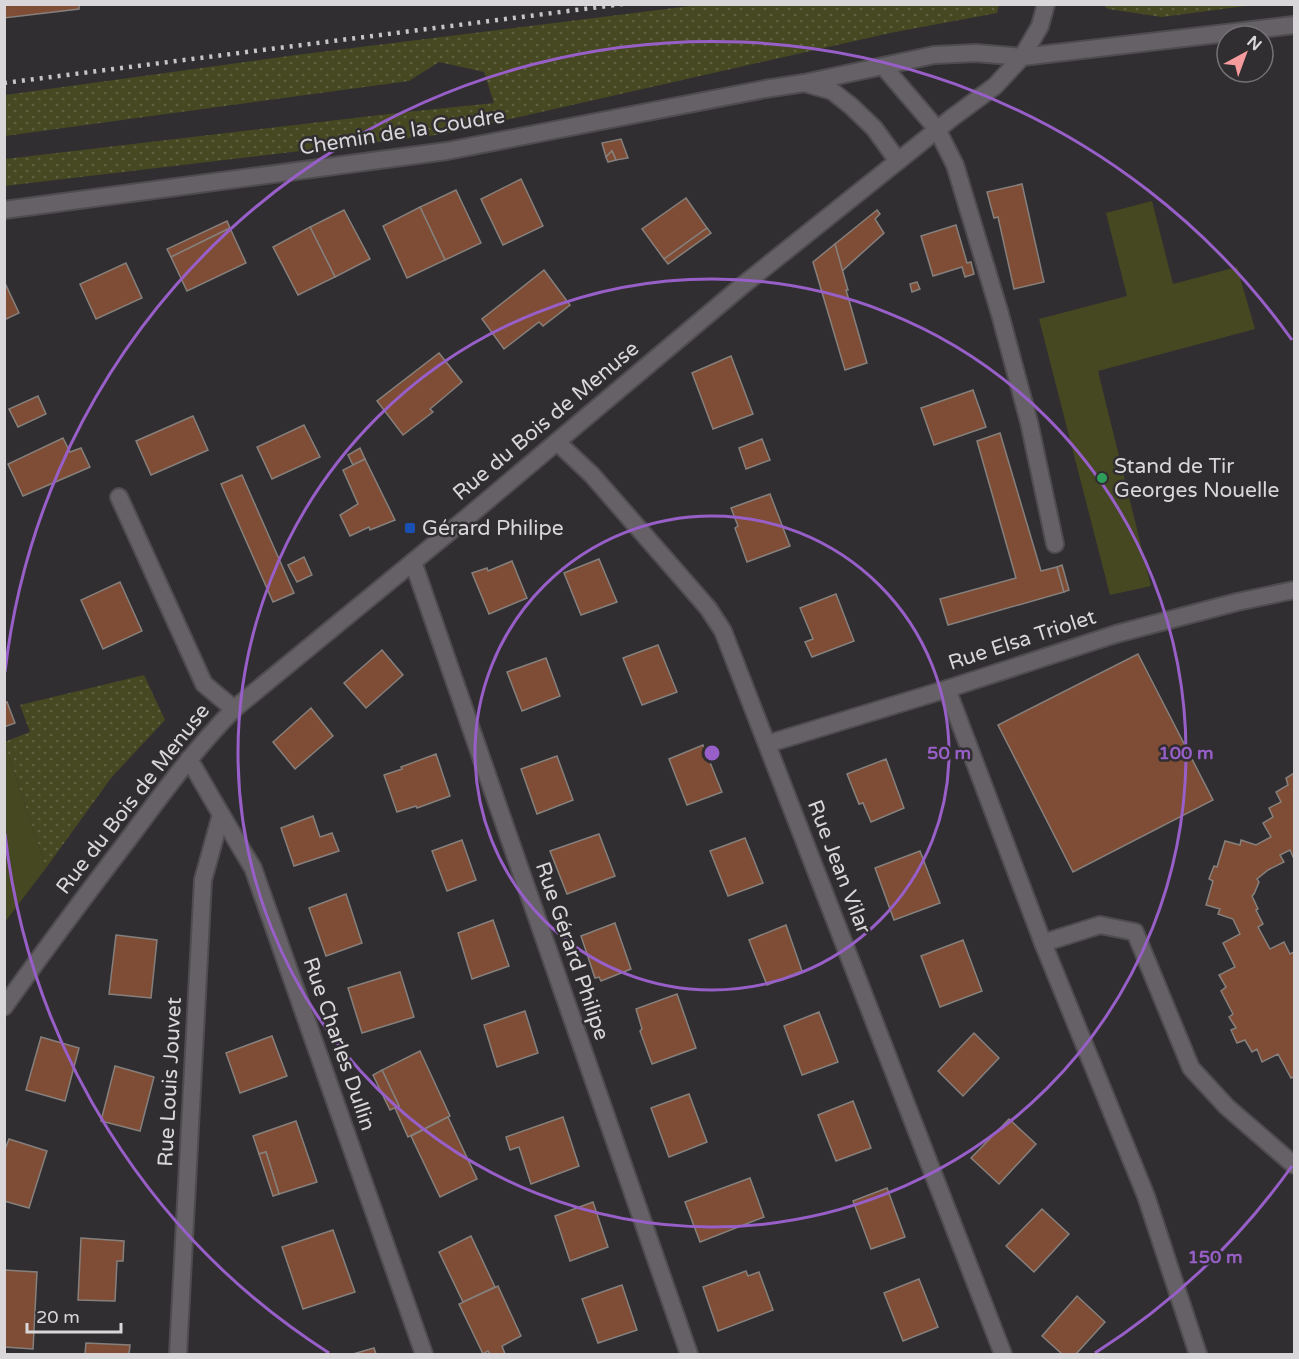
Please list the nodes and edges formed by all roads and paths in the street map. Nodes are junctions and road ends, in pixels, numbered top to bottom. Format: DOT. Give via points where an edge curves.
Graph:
graph roads {
  1 [pos="1046,4"];
  2 [pos="1294,25"];
  3 [pos="1022,57"];
  4 [pos="883,66"];
  5 [pos="804,83"];
  6 [pos="937,129"];
  7 [pos="898,161"];
  8 [pos="4,210"];
  9 [pos="557,442"];
  10 [pos="118,497"];
  11 [pos="1055,544"];
  12 [pos="413,562"];
  13 [pos="1294,590"];
  14 [pos="947,689"];
  15 [pos="234,709"];
  16 [pos="767,744"];
  17 [pos="189,759"];
  18 [pos="221,815"];
  19 [pos="1043,943"];
  20 [pos="4,1007"];
  21 [pos="1294,1165"];
  22 [pos="178,1354"];
  23 [pos="424,1354"];
  24 [pos="689,1354"];
  25 [pos="1003,1354"];
  26 [pos="1198,1354"];
  1 -- 3 [label="street, Rue du Bois de Menuse" via="1040,27"];
  2 -- 3 [label="street, Chemin de la Coudre"];
  3 -- 4 [label="street, Chemin de la Coudre" via="934,55"];
  3 -- 6 [label="street, Rue du Bois de Menuse" via="995,86"];
  4 -- 5 [label="street, Chemin de la Coudre"];
  4 -- 6 [label="street"];
  5 -- 7 [label="street" via="832,91 851,106 874,128"];
  5 -- 8 [label="street, Chemin de la Coudre" via="447,151"];
  6 -- 7 [label="street, Rue du Bois de Menuse"];
  6 -- 11 [label="street" via="955,165 1000,314 1029,422"];
  7 -- 9 [label="street, Rue du Bois de Menuse"];
  9 -- 12 [label="street, Rue du Bois de Menuse"];
  9 -- 16 [label="street, Rue Jean Vilar" via="592,476 708,608 723,631"];
  10 -- 15 [label="street" via="204,684"];
  12 -- 15 [label="street, Rue du Bois de Menuse"];
  12 -- 24 [label="street, Rue Gérard Philipe"];
  13 -- 14 [label="street, Rue Elsa Triolet" via="1116,634"];
  14 -- 16 [label="street, Rue Elsa Triolet"];
  14 -- 19 [label="street"];
  15 -- 17 [label="street, Rue du Bois de Menuse"];
  16 -- 25 [label="street, Rue Jean Vilar"];
  17 -- 18 [label="street, Rue Charles Dullin"];
  17 -- 20 [label="street, Rue du Bois de Menuse"];
  18 -- 22 [label="street, Rue Louis Jouvet" via="203,880"];
  18 -- 23 [label="street, Rue Charles Dullin" via="253,868"];
  19 -- 21 [label="street" via="1100,925 1135,932 1191,1068 1227,1107"];
  19 -- 26 [label="street" via="1146,1196"];
}
